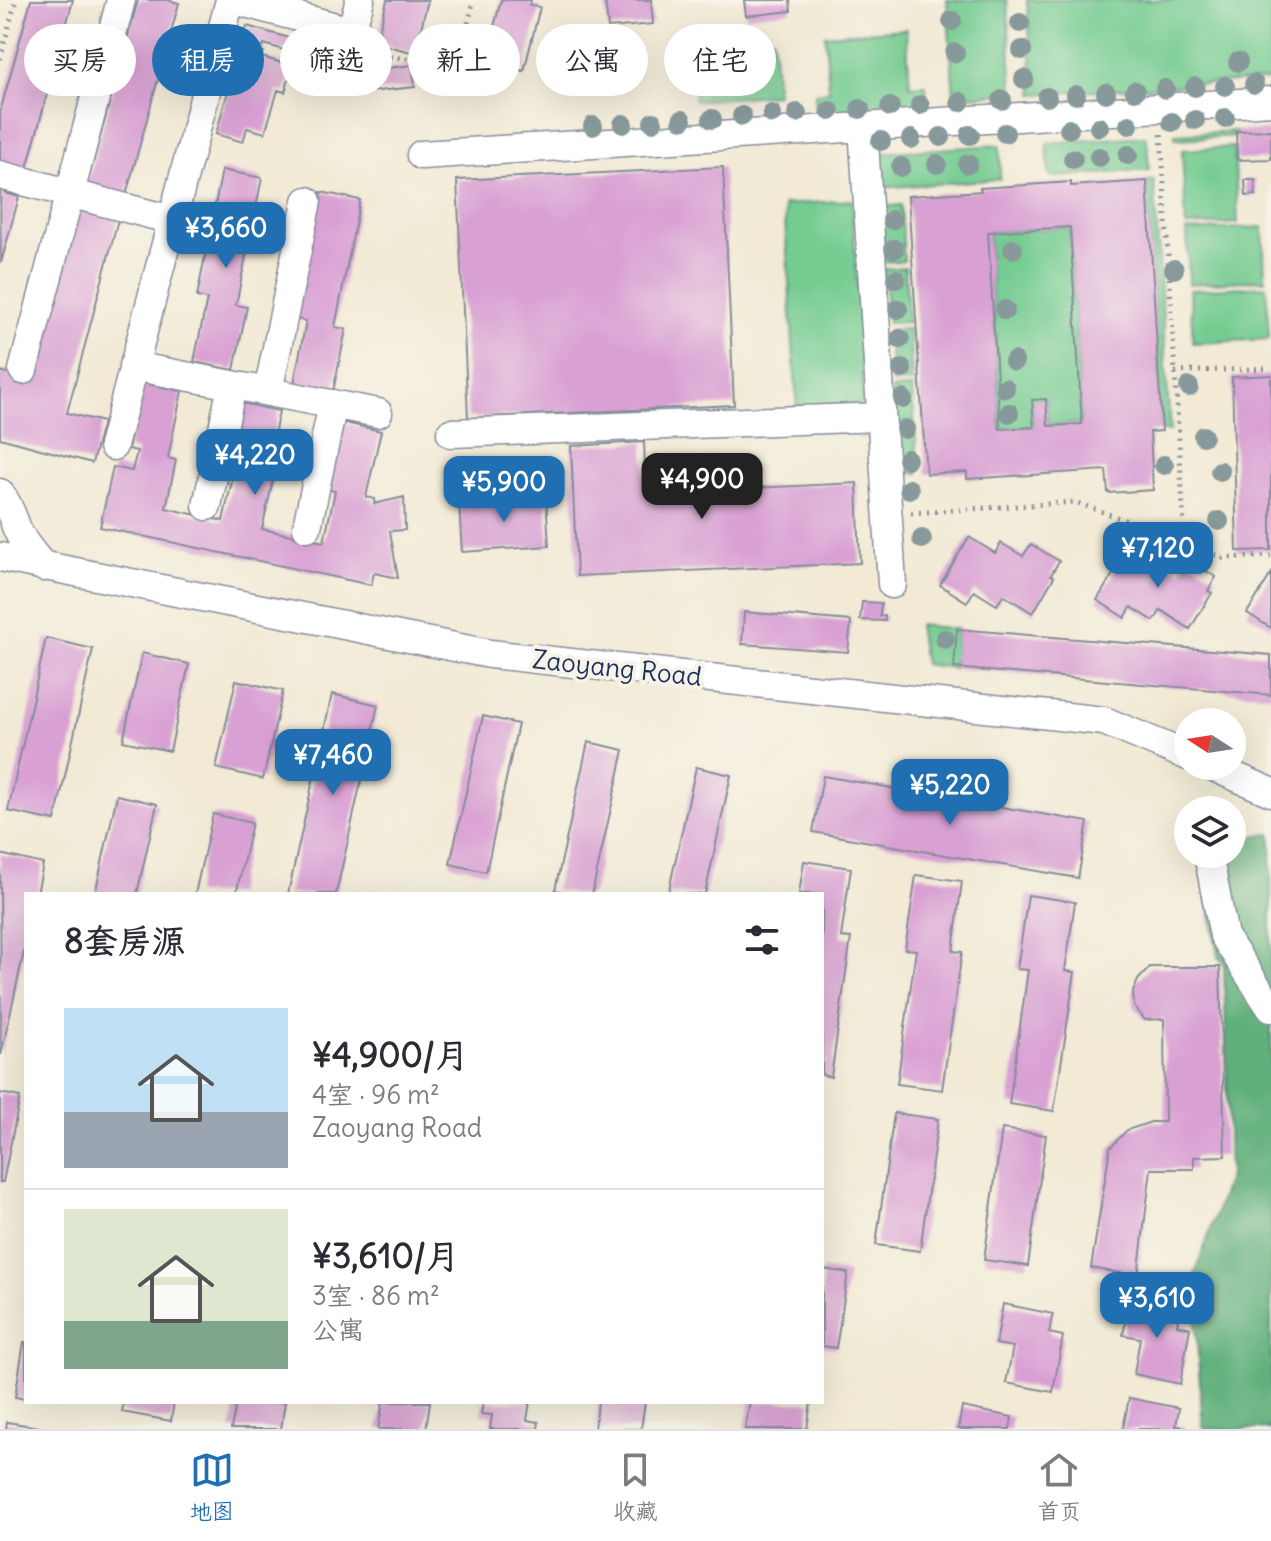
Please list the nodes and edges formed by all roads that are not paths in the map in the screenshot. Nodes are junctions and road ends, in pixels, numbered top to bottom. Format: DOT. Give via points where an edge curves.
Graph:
graph roads {
  1 [pos="121,0"];
  2 [pos="232,0"];
  3 [pos="360,0"];
  4 [pos="1271,101"];
  5 [pos="863,126"];
  6 [pos="421,155"];
  7 [pos="0,175"];
  8 [pos="70,193"];
  9 [pos="307,201"];
  10 [pos="172,220"];
  11 [pos="133,366"];
  12 [pos="23,370"];
  13 [pos="223,383"];
  14 [pos="268,392"];
  15 [pos="324,402"];
  16 [pos="378,413"];
  17 [pos="881,417"];
  18 [pos="451,433"];
  19 [pos="113,446"];
  20 [pos="195,469"];
  21 [pos="0,493"];
  22 [pos="207,506"];
  23 [pos="298,525"];
  24 [pos="0,557"];
  25 [pos="44,567"];
  26 [pos="892,584"];
  27 [pos="1174,750"];
  28 [pos="1243,780"];
  29 [pos="1271,792"];
  30 [pos="1211,868"];
  31 [pos="1271,1008"];
  1 -- 8 [label="street"];
  2 -- 3 [label="street" via="351,31"];
  2 -- 10 [label="street"];
  4 -- 5 [label="street"];
  5 -- 6 [label="street"];
  5 -- 17 [label="street"];
  7 -- 8 [label="street"];
  8 -- 10 [label="street"];
  8 -- 12 [label="street"];
  9 -- 14 [label="street"];
  10 -- 11 [label="street"];
  11 -- 13 [label="street"];
  11 -- 19 [label="street"];
  13 -- 14 [label="street"];
  13 -- 20 [label="street"];
  13 -- 22 [label="street"];
  14 -- 15 [label="street"];
  15 -- 16 [label="street"];
  15 -- 23 [label="street"];
  17 -- 18 [label="street"];
  17 -- 26 [label="street"];
  21 -- 25 [label="street" via="27,548"];
  24 -- 25 [label="street, Zaoyang Road"];
  25 -- 27 [label="street, Zaoyang Road" via="490,654 1104,721"];
  28 -- 29 [label="street"];
  30 -- 31 [label="street" via="1224,936"];
}
